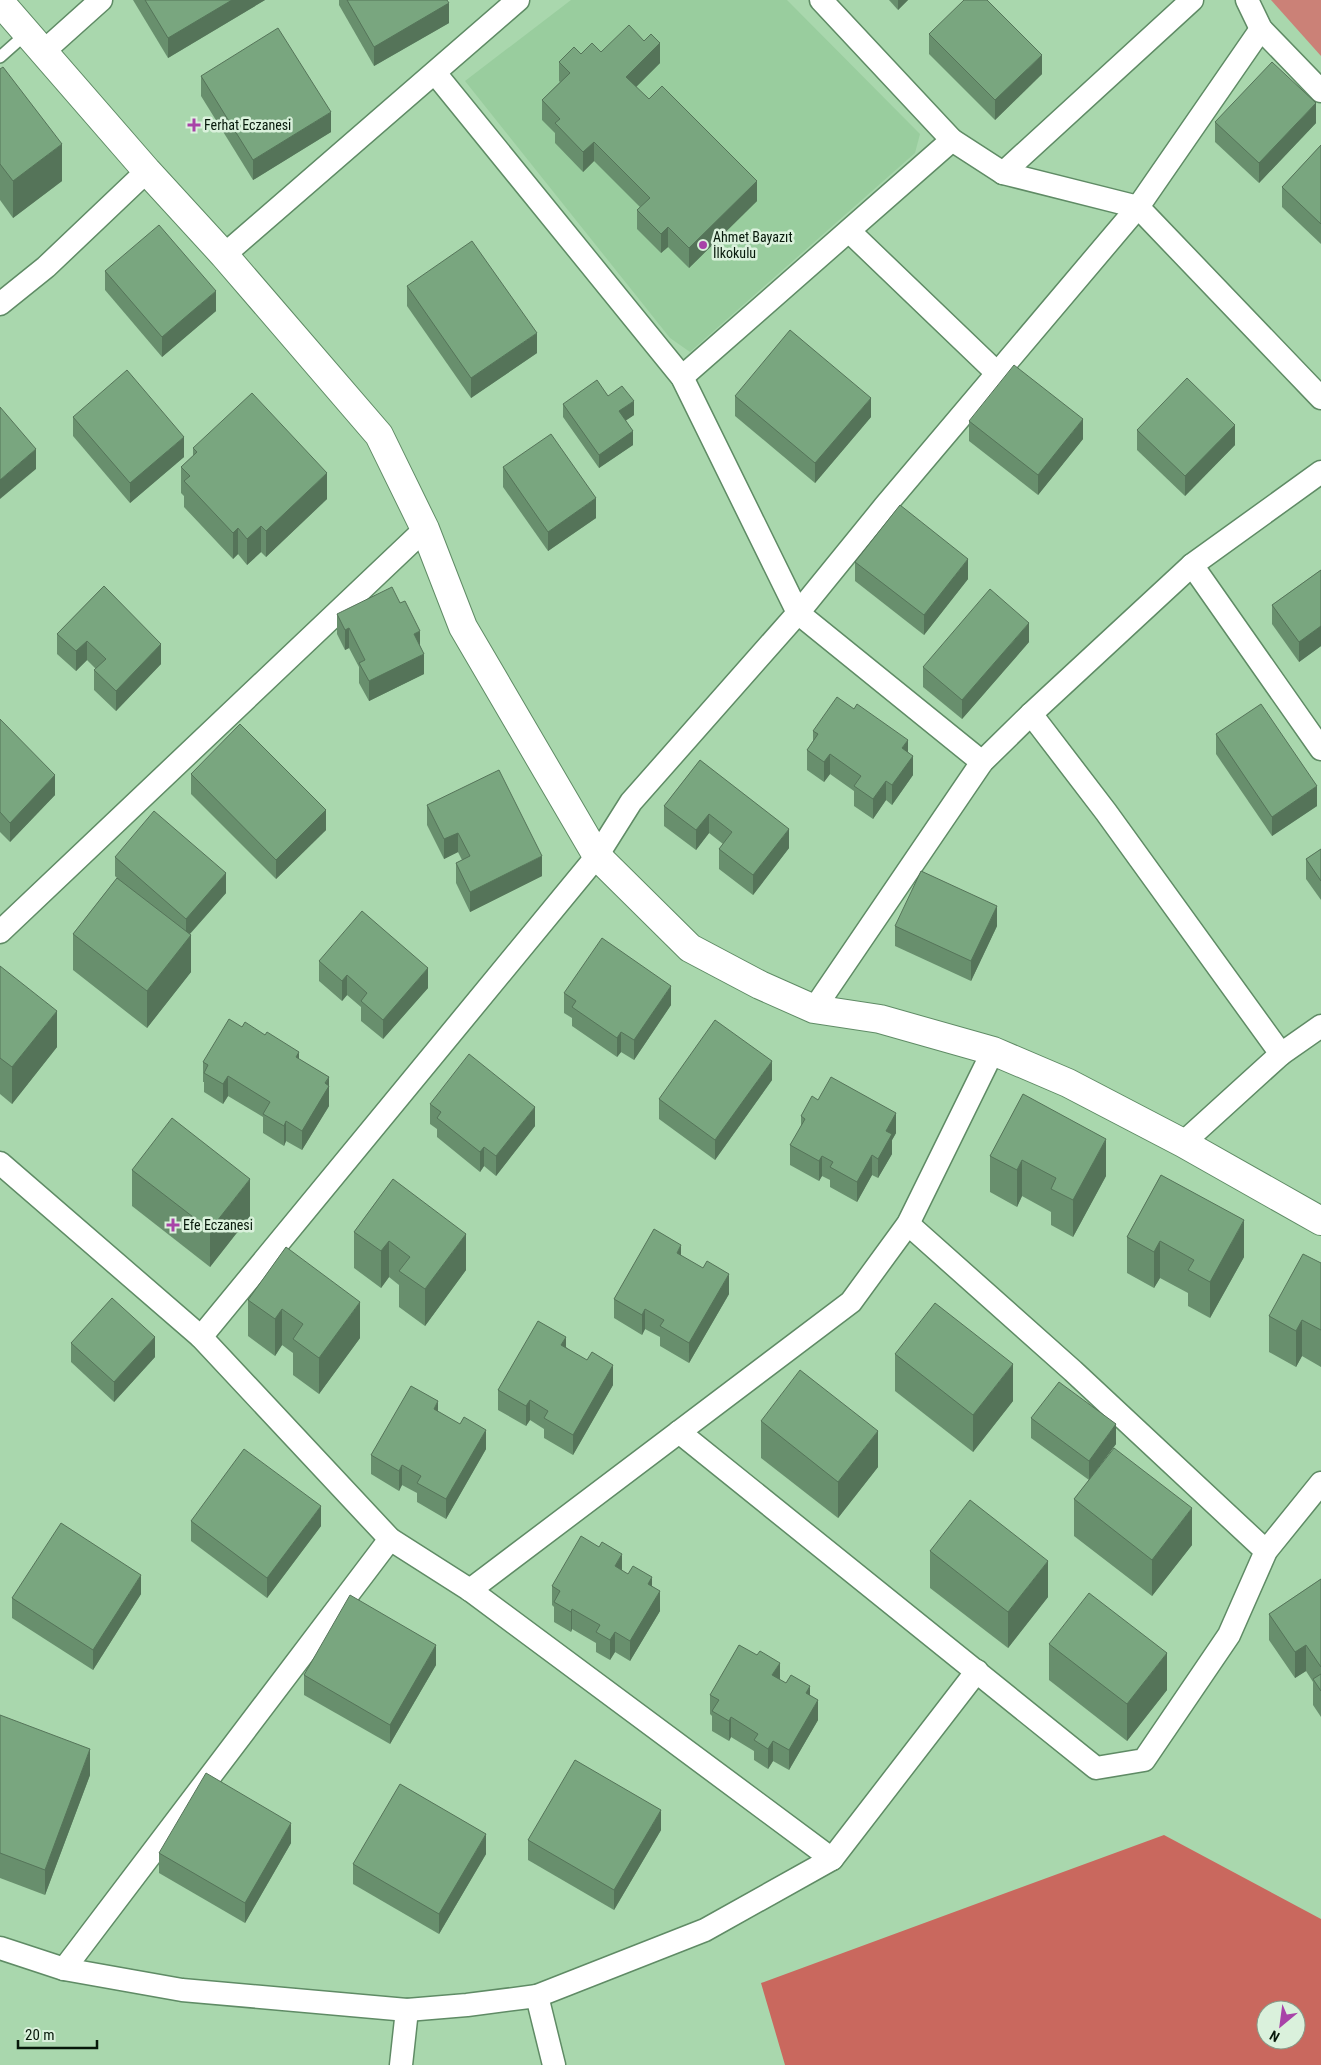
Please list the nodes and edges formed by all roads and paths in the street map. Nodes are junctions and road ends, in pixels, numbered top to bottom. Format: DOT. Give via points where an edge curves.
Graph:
graph roads {
  1 [pos="102,0"];
  2 [pos="518,0"];
  3 [pos="821,0"];
  4 [pos="1192,0"];
  5 [pos="1247,0"];
  6 [pos="1,5"];
  7 [pos="1261,29"];
  8 [pos="35,42"];
  9 [pos="0,57"];
  10 [pos="436,73"];
  11 [pos="1321,91"];
  12 [pos="952,140"];
  13 [pos="147,171"];
  14 [pos="1003,172"];
  15 [pos="1138,206"];
  16 [pos="849,231"];
  17 [pos="224,255"];
  18 [pos="0,304"];
  19 [pos="997,373"];
  20 [pos="682,377"];
  21 [pos="1321,398"];
  22 [pos="1321,472"];
  23 [pos="425,529"];
  24 [pos="1192,565"];
  25 [pos="798,613"];
  26 [pos="1031,714"];
  27 [pos="1321,749"];
  28 [pos="982,762"];
  29 [pos="597,856"];
  30 [pos="0,932"];
  31 [pos="814,1009"];
  32 [pos="1321,1026"];
  33 [pos="992,1051"];
  34 [pos="1281,1054"];
  35 [pos="1182,1144"];
  36 [pos="0,1163"];
  37 [pos="1321,1220"];
  38 [pos="908,1224"];
  39 [pos="201,1337"];
  40 [pos="679,1432"];
  41 [pos="1321,1483"];
  42 [pos="390,1539"];
  43 [pos="1266,1551"];
  44 [pos="470,1590"];
  45 [pos="977,1671"];
  46 [pos="832,1859"];
  47 [pos="0,1948"];
  48 [pos="64,1969"];
  49 [pos="537,1996"];
  50 [pos="407,2010"];
  51 [pos="401,2065"];
  52 [pos="554,2065"];
  1 -- 8 [label="street"];
  2 -- 10 [label="street"];
  3 -- 12 [label="street"];
  4 -- 14 [label="street"];
  5 -- 7 [label="street"];
  6 -- 8 [label="street"];
  7 -- 11 [label="street"];
  7 -- 15 [label="street"];
  8 -- 9 [label="lane"];
  8 -- 13 [label="street"];
  10 -- 17 [label="street"];
  10 -- 20 [label="street"];
  12 -- 14 [label="street"];
  12 -- 16 [label="street"];
  13 -- 17 [label="street"];
  13 -- 18 [label="street" via="46,267"];
  14 -- 15 [label="street"];
  15 -- 19 [label="street"];
  15 -- 21 [label="street"];
  16 -- 19 [label="street"];
  16 -- 20 [label="street"];
  17 -- 23 [label="street" via="379,435"];
  19 -- 25 [label="street"];
  20 -- 25 [label="street"];
  22 -- 24 [label="street"];
  23 -- 29 [label="street" via="463,627"];
  23 -- 30 [label="street"];
  24 -- 26 [label="street"];
  24 -- 27 [label="street"];
  25 -- 28 [label="street"];
  25 -- 29 [label="street" via="631,802"];
  26 -- 28 [label="street"];
  26 -- 34 [label="street"];
  28 -- 31 [label="street"];
  29 -- 31 [label="street" via="690,948"];
  29 -- 39 [label="street"];
  31 -- 33 [label="street" via="880,1019"];
  32 -- 34 [label="street"];
  33 -- 35 [label="street" via="1068,1083"];
  33 -- 38 [label="street"];
  34 -- 35 [label="street"];
  35 -- 37 [label="street"];
  36 -- 39 [label="street"];
  38 -- 40 [label="street" via="851,1302"];
  38 -- 43 [label="street" via="1073,1370"];
  39 -- 42 [label="street"];
  40 -- 44 [label="street"];
  40 -- 45 [label="street"];
  41 -- 43 [label="street"];
  42 -- 44 [label="street"];
  42 -- 48 [label="street"];
  43 -- 45 [label="street" via="1229,1635 1144,1760 1096,1768"];
  44 -- 46 [label="street"];
  45 -- 46 [label="street"];
  46 -- 49 [label="street" via="704,1930"];
  47 -- 48 [label="street"];
  48 -- 50 [label="street" via="182,1990"];
  49 -- 50 [label="street"];
  49 -- 52 [label="street"];
  50 -- 51 [label="street"];
}
